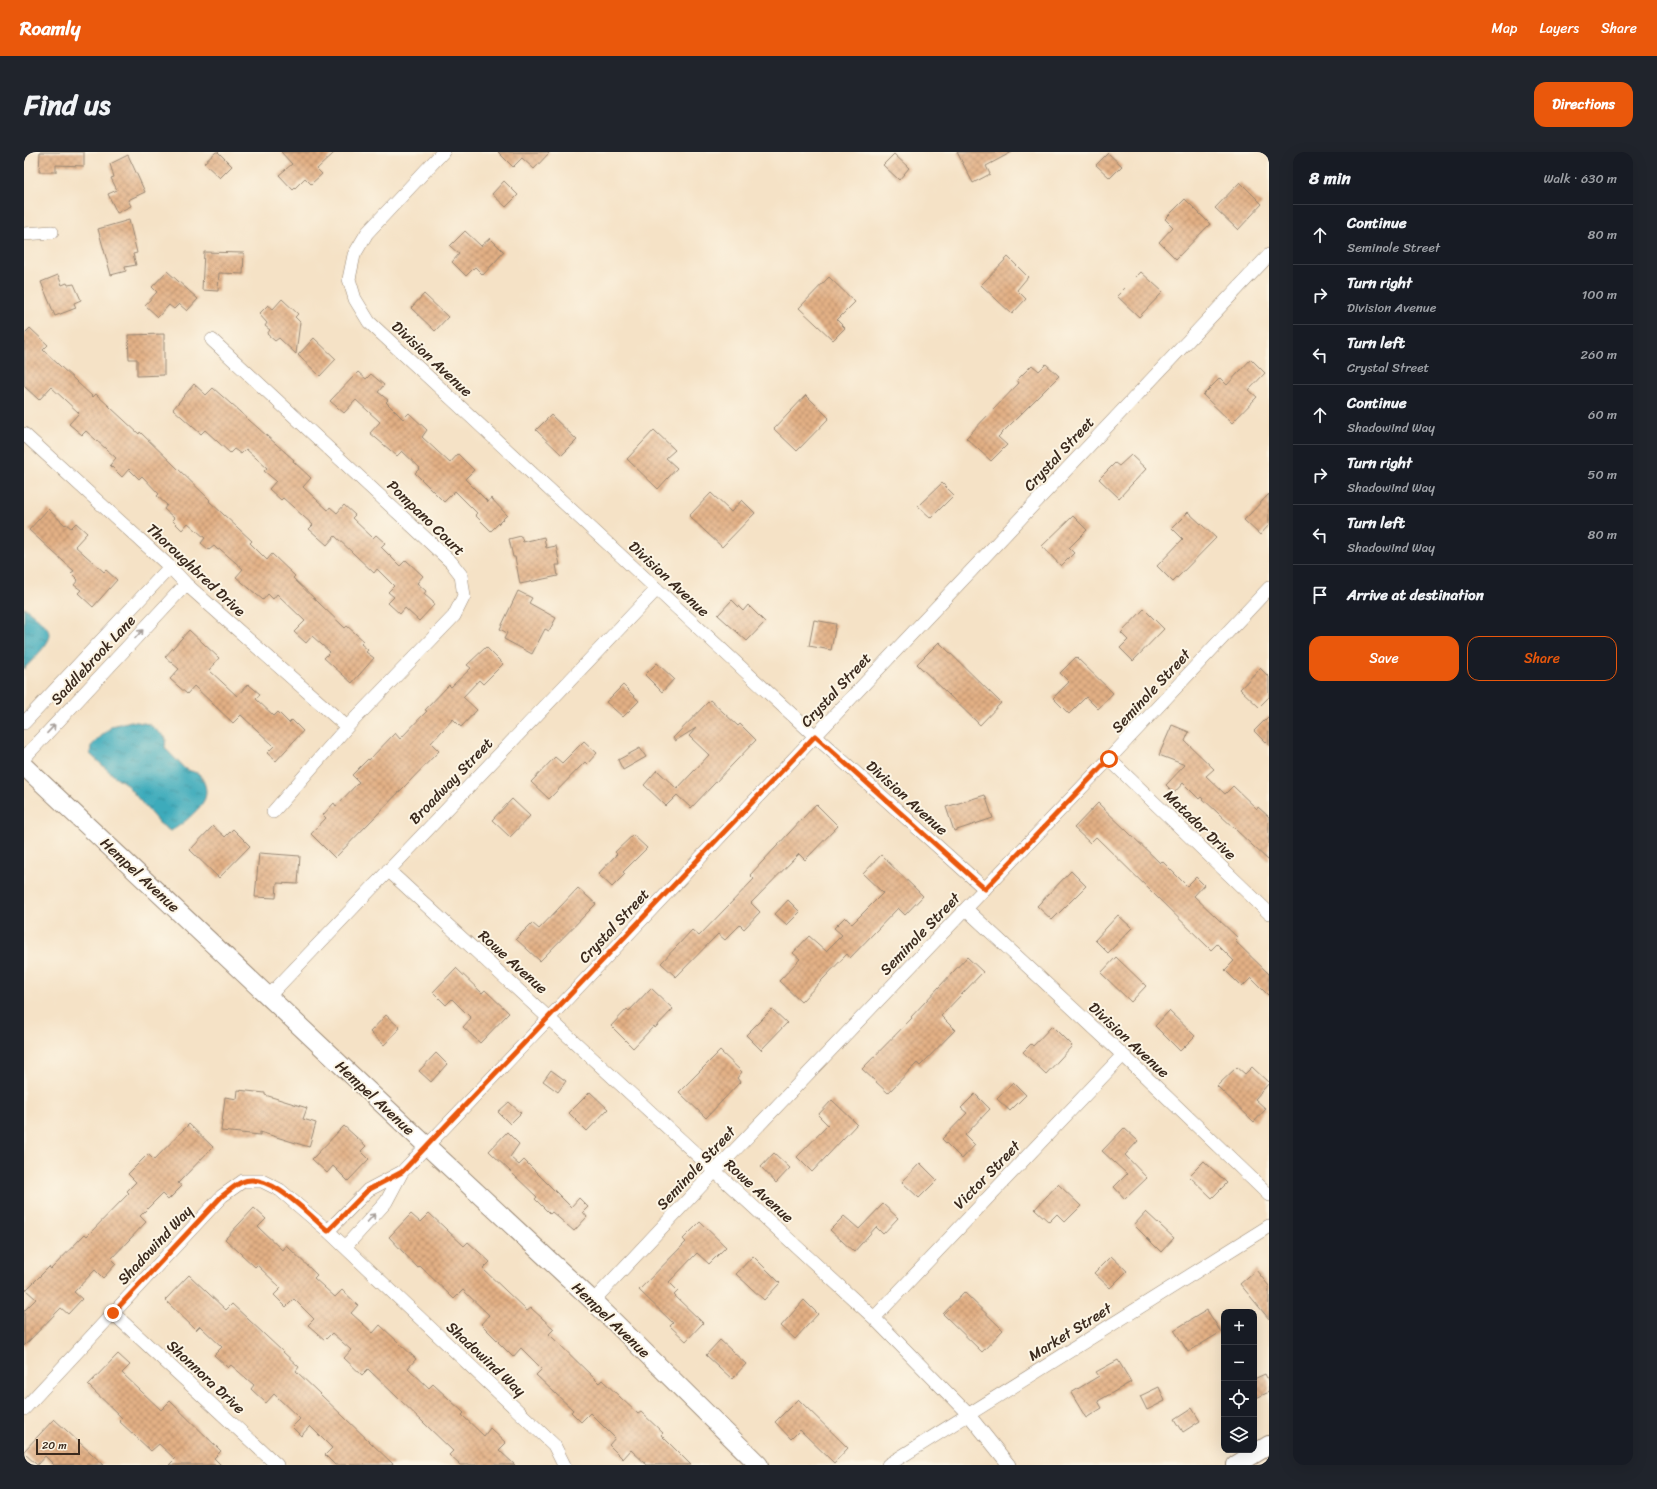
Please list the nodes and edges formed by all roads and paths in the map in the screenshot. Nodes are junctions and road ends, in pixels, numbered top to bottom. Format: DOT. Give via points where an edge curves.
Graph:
graph roads {
  1 [pos="443,152"];
  2 [pos="52,232"];
  3 [pos="24,234"];
  4 [pos="1269,255"];
  5 [pos="212,340"];
  6 [pos="24,434"];
  7 [pos="170,567"];
  8 [pos="186,584"];
  9 [pos="1269,588"];
  10 [pos="657,589"];
  11 [pos="24,723"];
  12 [pos="347,727"];
  13 [pos="815,736"];
  14 [pos="24,758"];
  15 [pos="1109,759"];
  16 [pos="24,766"];
  17 [pos="273,812"];
  18 [pos="388,870"];
  19 [pos="985,889"];
  20 [pos="966,908"];
  21 [pos="1269,913"];
  22 [pos="268,997"];
  23 [pos="550,1018"];
  24 [pos="1123,1055"];
  25 [pos="427,1146"];
  26 [pos="402,1172"];
  27 [pos="714,1172"];
  28 [pos="1269,1195"];
  29 [pos="1269,1226"];
  30 [pos="328,1231"];
  31 [pos="345,1248"];
  32 [pos="593,1301"];
  33 [pos="113,1313"];
  34 [pos="874,1318"];
  35 [pos="24,1409"];
  36 [pos="968,1414"];
  37 [pos="1269,1445"];
  38 [pos="277,1465"];
  39 [pos="564,1465"];
  40 [pos="759,1465"];
  41 [pos="888,1465"];
  42 [pos="1010,1465"];
  43 [pos="1236,1465"];
  1 -- 10 [label="street, Division Avenue" via="368,233 354,254 349,279 355,299 369,322"];
  2 -- 3 [label="street"];
  4 -- 13 [label="street, Crystal Street"];
  5 -- 12 [label="street, Pompano Court" via="451,562 461,575 464,596 454,616"];
  6 -- 7 [label="street, Thoroughbred Drive"];
  7 -- 8 [label="street, Thoroughbred Drive"];
  7 -- 11 [label="street, Saddlebrook Lane"];
  8 -- 12 [label="street, Thoroughbred Drive"];
  14 -- 8 [label="street, Saddlebrook Lane, one-way"];
  9 -- 15 [label="street, Seminole Street"];
  10 -- 13 [label="street, Division Avenue"];
  10 -- 18 [label="street, Broadway Street"];
  12 -- 17 [label="street, Pompano Court"];
  13 -- 19 [label="street, Division Avenue"];
  13 -- 23 [label="street, Crystal Street"];
  15 -- 19 [label="street, Seminole Street"];
  15 -- 21 [label="street, Matador Drive"];
  16 -- 22 [label="street, Hempel Avenue"];
  18 -- 22 [label="street, Broadway Street"];
  18 -- 23 [label="street, Rowe Avenue"];
  19 -- 20 [label="street, Seminole Street"];
  20 -- 24 [label="street, Division Avenue"];
  20 -- 27 [label="street, Seminole Street"];
  22 -- 25 [label="street, Hempel Avenue"];
  23 -- 25 [label="street, Crystal Street"];
  23 -- 27 [label="street, Rowe Avenue"];
  24 -- 28 [label="street, Division Avenue"];
  24 -- 34 [label="street, Victor Street"];
  25 -- 26 [label="street"];
  25 -- 32 [label="street, Hempel Avenue"];
  26 -- 30 [label="street" via="368,1190"];
  31 -- 26 [label="street, one-way" via="386,1202"];
  27 -- 32 [label="street, Seminole Street"];
  27 -- 34 [label="street, Rowe Avenue"];
  29 -- 36 [label="street, Market Street"];
  30 -- 31 [label="street, Shadowind Way"];
  30 -- 33 [label="street, Shadowind Way" via="280,1190 262,1181 243,1181 222,1196"];
  31 -- 39 [label="street, Shadowind Way" via="554,1445"];
  32 -- 40 [label="street, Hempel Avenue"];
  33 -- 35 [label="street, Shadowind Way"];
  33 -- 38 [label="street, Shonnora Drive"];
  34 -- 36 [label="street, Rowe Avenue"];
  36 -- 41 [label="street, Market Street"];
  36 -- 42 [label="street, Rowe Avenue"];
  37 -- 43 [label="street"];
}
